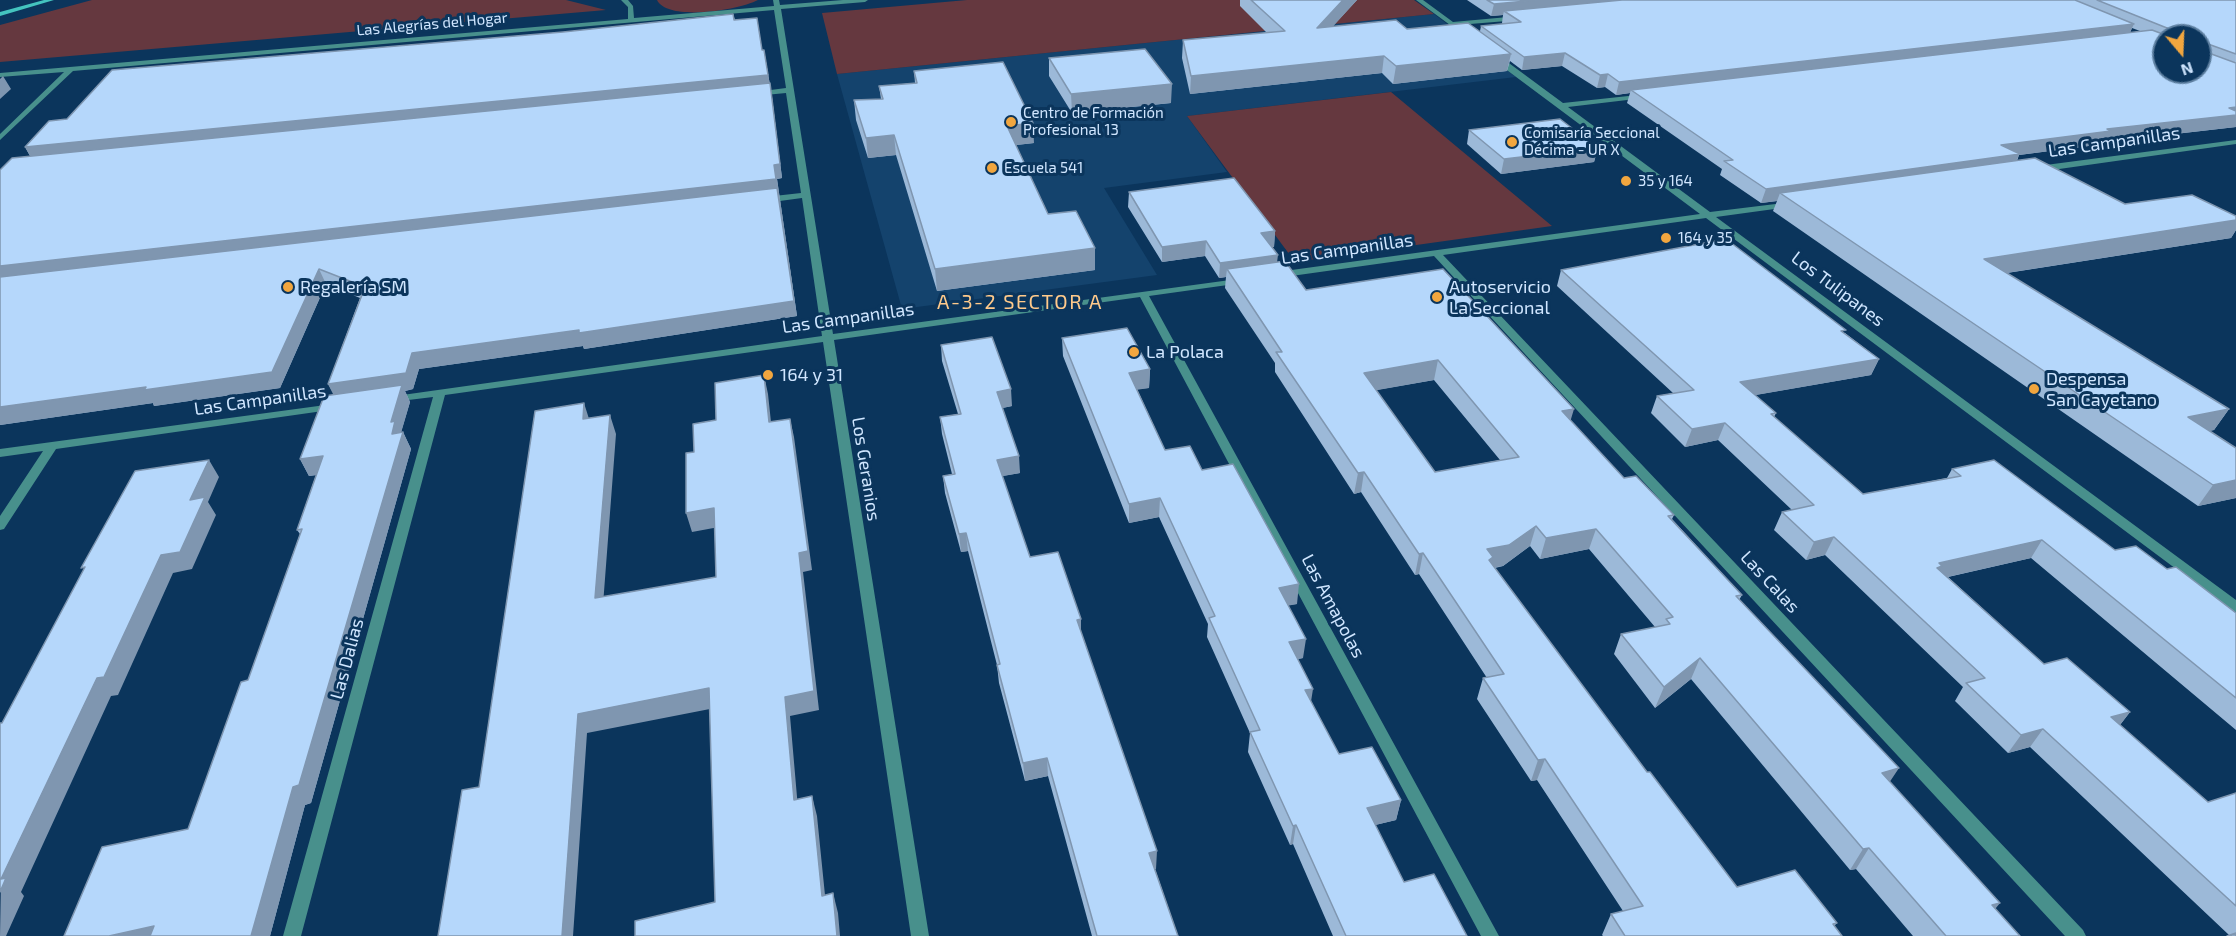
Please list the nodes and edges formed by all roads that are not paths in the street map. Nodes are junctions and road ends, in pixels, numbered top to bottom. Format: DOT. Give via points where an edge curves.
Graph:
graph roads {
  1 [pos="51,0"];
  2 [pos="624,0"];
  3 [pos="865,0"];
  4 [pos="1419,0"];
  5 [pos="776,4"];
  6 [pos="0,14"];
  7 [pos="1533,16"];
  8 [pos="631,21"];
  9 [pos="1451,24"];
  10 [pos="1470,38"];
  11 [pos="1488,52"];
  12 [pos="72,68"];
  13 [pos="0,75"];
  14 [pos="790,90"];
  15 [pos="743,95"];
  16 [pos="1655,95"];
  17 [pos="1561,106"];
  18 [pos="0,138"];
  19 [pos="2236,142"];
  20 [pos="2024,171"];
  21 [pos="806,195"];
  22 [pos="758,201"];
  23 [pos="1802,202"];
  24 [pos="1708,215"];
  25 [pos="1436,253"];
  26 [pos="1261,278"];
  27 [pos="1249,279"];
  28 [pos="1143,294"];
  29 [pos="828,338"];
  30 [pos="440,392"];
  31 [pos="381,400"];
  32 [pos="346,405"];
  33 [pos="52,446"];
  34 [pos="0,453"];
  35 [pos="0,526"];
  36 [pos="2236,608"];
  37 [pos="292,936"];
  38 [pos="920,936"];
  39 [pos="1490,936"];
  40 [pos="2077,936"];
  1 -- 6 [label="main road"];
  2 -- 8 [label="street" via="631,8"];
  3 -- 5 [label="street, Las Alegrías del Hogar"];
  4 -- 9 [label="street"];
  5 -- 8 [label="street, Las Alegrías del Hogar"];
  5 -- 14 [label="street, Los Geranios"];
  7 -- 9 [label="street"];
  8 -- 12 [label="street, Las Alegrías del Hogar"];
  9 -- 10 [label="street"];
  11 -- 17 [label="street, Los Tulipanes"];
  12 -- 13 [label="street, Las Alegrías del Hogar"];
  12 -- 18 [label="street"];
  14 -- 15 [label="street"];
  14 -- 21 [label="street, Los Geranios"];
  16 -- 17 [label="street"];
  17 -- 24 [label="street, Los Tulipanes"];
  19 -- 20 [label="street, Las Campanillas"];
  21 -- 22 [label="street"];
  21 -- 29 [label="street, Los Geranios"];
  23 -- 24 [label="street, Las Campanillas"];
  24 -- 25 [label="street, Las Campanillas"];
  24 -- 36 [label="street, Los Tulipanes"];
  25 -- 26 [label="street, Las Campanillas"];
  25 -- 40 [label="street, Las Calas"];
  27 -- 28 [label="street, Las Campanillas"];
  28 -- 29 [label="street, Las Campanillas"];
  28 -- 39 [label="street, Las Amapolas"];
  29 -- 30 [label="street, Las Campanillas"];
  29 -- 38 [label="street, Los Geranios"];
  30 -- 31 [label="street, Las Campanillas"];
  30 -- 37 [label="street, Las Dalias"];
  32 -- 33 [label="street, Las Campanillas"];
  33 -- 34 [label="street, Las Campanillas"];
  33 -- 35 [label="street"];
}
